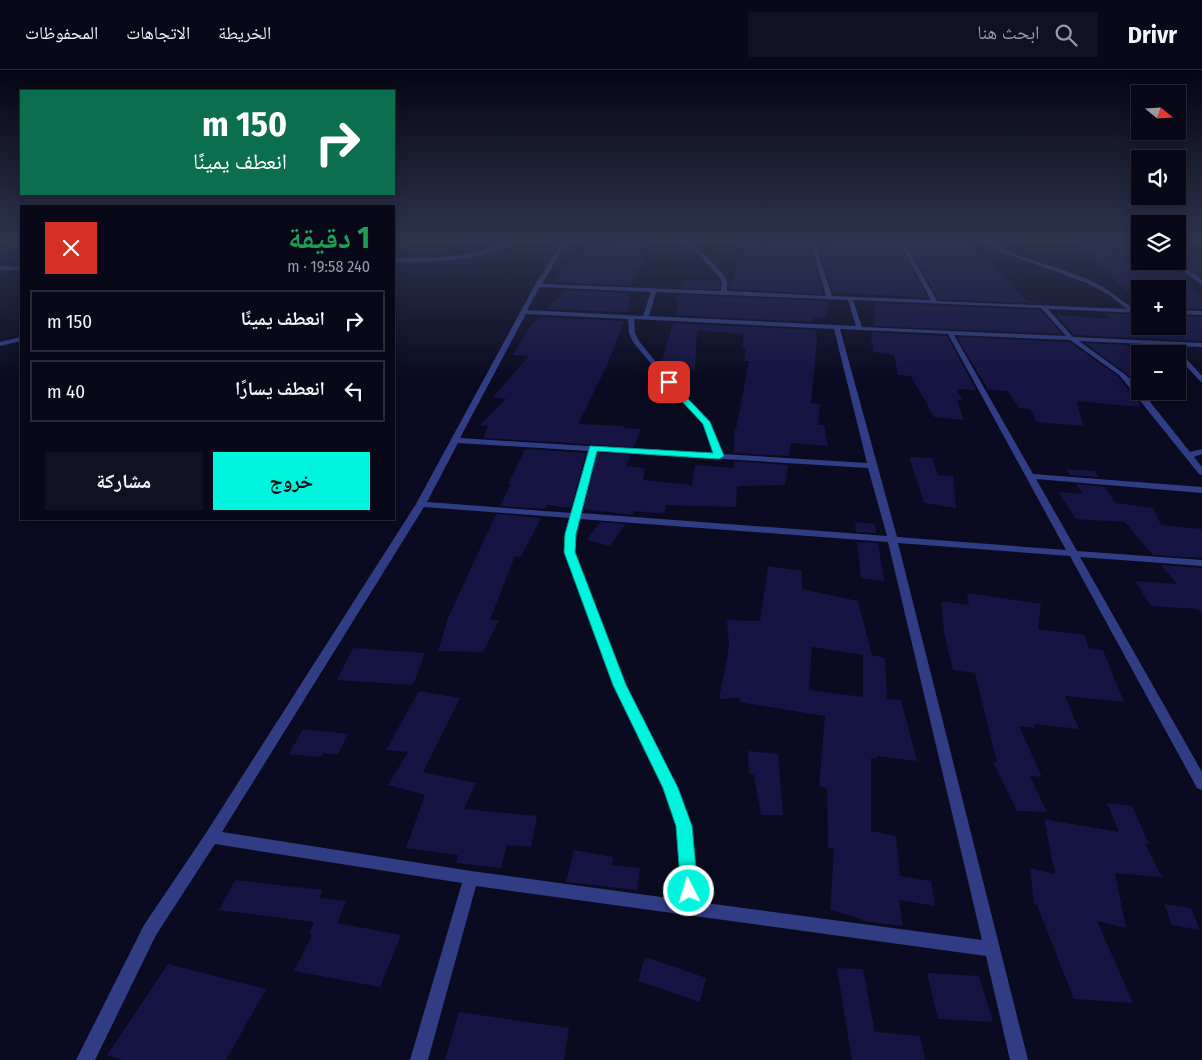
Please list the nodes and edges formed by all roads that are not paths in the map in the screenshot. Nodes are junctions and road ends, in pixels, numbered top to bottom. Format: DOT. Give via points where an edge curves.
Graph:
graph roads {
  1 [pos="537,286"];
  2 [pos="581,286"];
  3 [pos="725,286"];
  4 [pos="826,286"];
  5 [pos="925,286"];
  6 [pos="1099,286"];
  7 [pos="654,290"];
  8 [pos="724,293"];
  9 [pos="830,298"];
  10 [pos="850,299"];
  11 [pos="934,302"];
  12 [pos="1043,308"];
  13 [pos="1131,309"];
  14 [pos="1131,310"];
  15 [pos="524,312"];
  16 [pos="1186,312"];
  17 [pos="1202,313"];
  18 [pos="631,317"];
  19 [pos="645,318"];
  20 [pos="837,328"];
  21 [pos="860,329"];
  22 [pos="950,333"];
  23 [pos="20,339"];
  24 [pos="1072,339"];
  25 [pos="1169,343"];
  26 [pos="0,344"];
  27 [pos="1202,345"];
  28 [pos="1202,380"];
  29 [pos="456,440"];
  30 [pos="593,448"];
  31 [pos="1202,451"];
  32 [pos="719,456"];
  33 [pos="1188,456"];
  34 [pos="872,466"];
  35 [pos="1202,472"];
  36 [pos="1031,476"];
  37 [pos="1202,490"];
  38 [pos="421,504"];
  39 [pos="577,515"];
  40 [pos="893,541"];
  41 [pos="1074,552"];
  42 [pos="1202,563"];
  43 [pos="1202,784"];
  44 [pos="211,837"];
  45 [pos="471,878"];
  46 [pos="691,907"];
  47 [pos="992,949"];
  48 [pos="85,1060"];
  49 [pos="419,1060"];
  50 [pos="1019,1060"];
  1 -- 15 [label="street"];
  2 -- 7 [label="street"];
  3 -- 8 [label="street"];
  4 -- 9 [label="street"];
  5 -- 11 [label="street"];
  6 -- 13 [label="street"];
  7 -- 8 [label="street"];
  7 -- 19 [label="street"];
  8 -- 9 [label="street"];
  9 -- 10 [label="street"];
  10 -- 11 [label="street"];
  10 -- 21 [label="street"];
  11 -- 12 [label="street"];
  12 -- 14 [label="street"];
  12 -- 24 [label="street"];
  15 -- 18 [label="street"];
  15 -- 29 [label="street"];
  16 -- 17 [label="street"];
  18 -- 19 [label="street"];
  18 -- 32 [label="street" via="636,342 707,424"];
  19 -- 20 [label="street"];
  20 -- 21 [label="street"];
  20 -- 34 [label="street"];
  21 -- 22 [label="street"];
  22 -- 24 [label="street"];
  22 -- 36 [label="street"];
  23 -- 26 [label="street"];
  24 -- 25 [label="street"];
  24 -- 33 [label="street" via="1132,385"];
  25 -- 27 [label="street"];
  25 -- 28 [label="street"];
  29 -- 30 [label="street"];
  29 -- 38 [label="street"];
  30 -- 32 [label="street"];
  30 -- 39 [label="street"];
  31 -- 33 [label="street"];
  32 -- 34 [label="street"];
  33 -- 35 [label="street"];
  34 -- 40 [label="street"];
  36 -- 37 [label="street"];
  36 -- 41 [label="street"];
  38 -- 39 [label="street"];
  38 -- 44 [label="street"];
  39 -- 40 [label="street"];
  39 -- 46 [label="street" via="570,552 620,685 670,788 684,826"];
  40 -- 41 [label="street"];
  40 -- 47 [label="street"];
  41 -- 42 [label="street"];
  41 -- 43 [label="street"];
  44 -- 45 [label="street"];
  44 -- 48 [label="street" via="150,930"];
  45 -- 46 [label="street"];
  45 -- 49 [label="street"];
  46 -- 47 [label="street"];
  47 -- 50 [label="street"];
}
